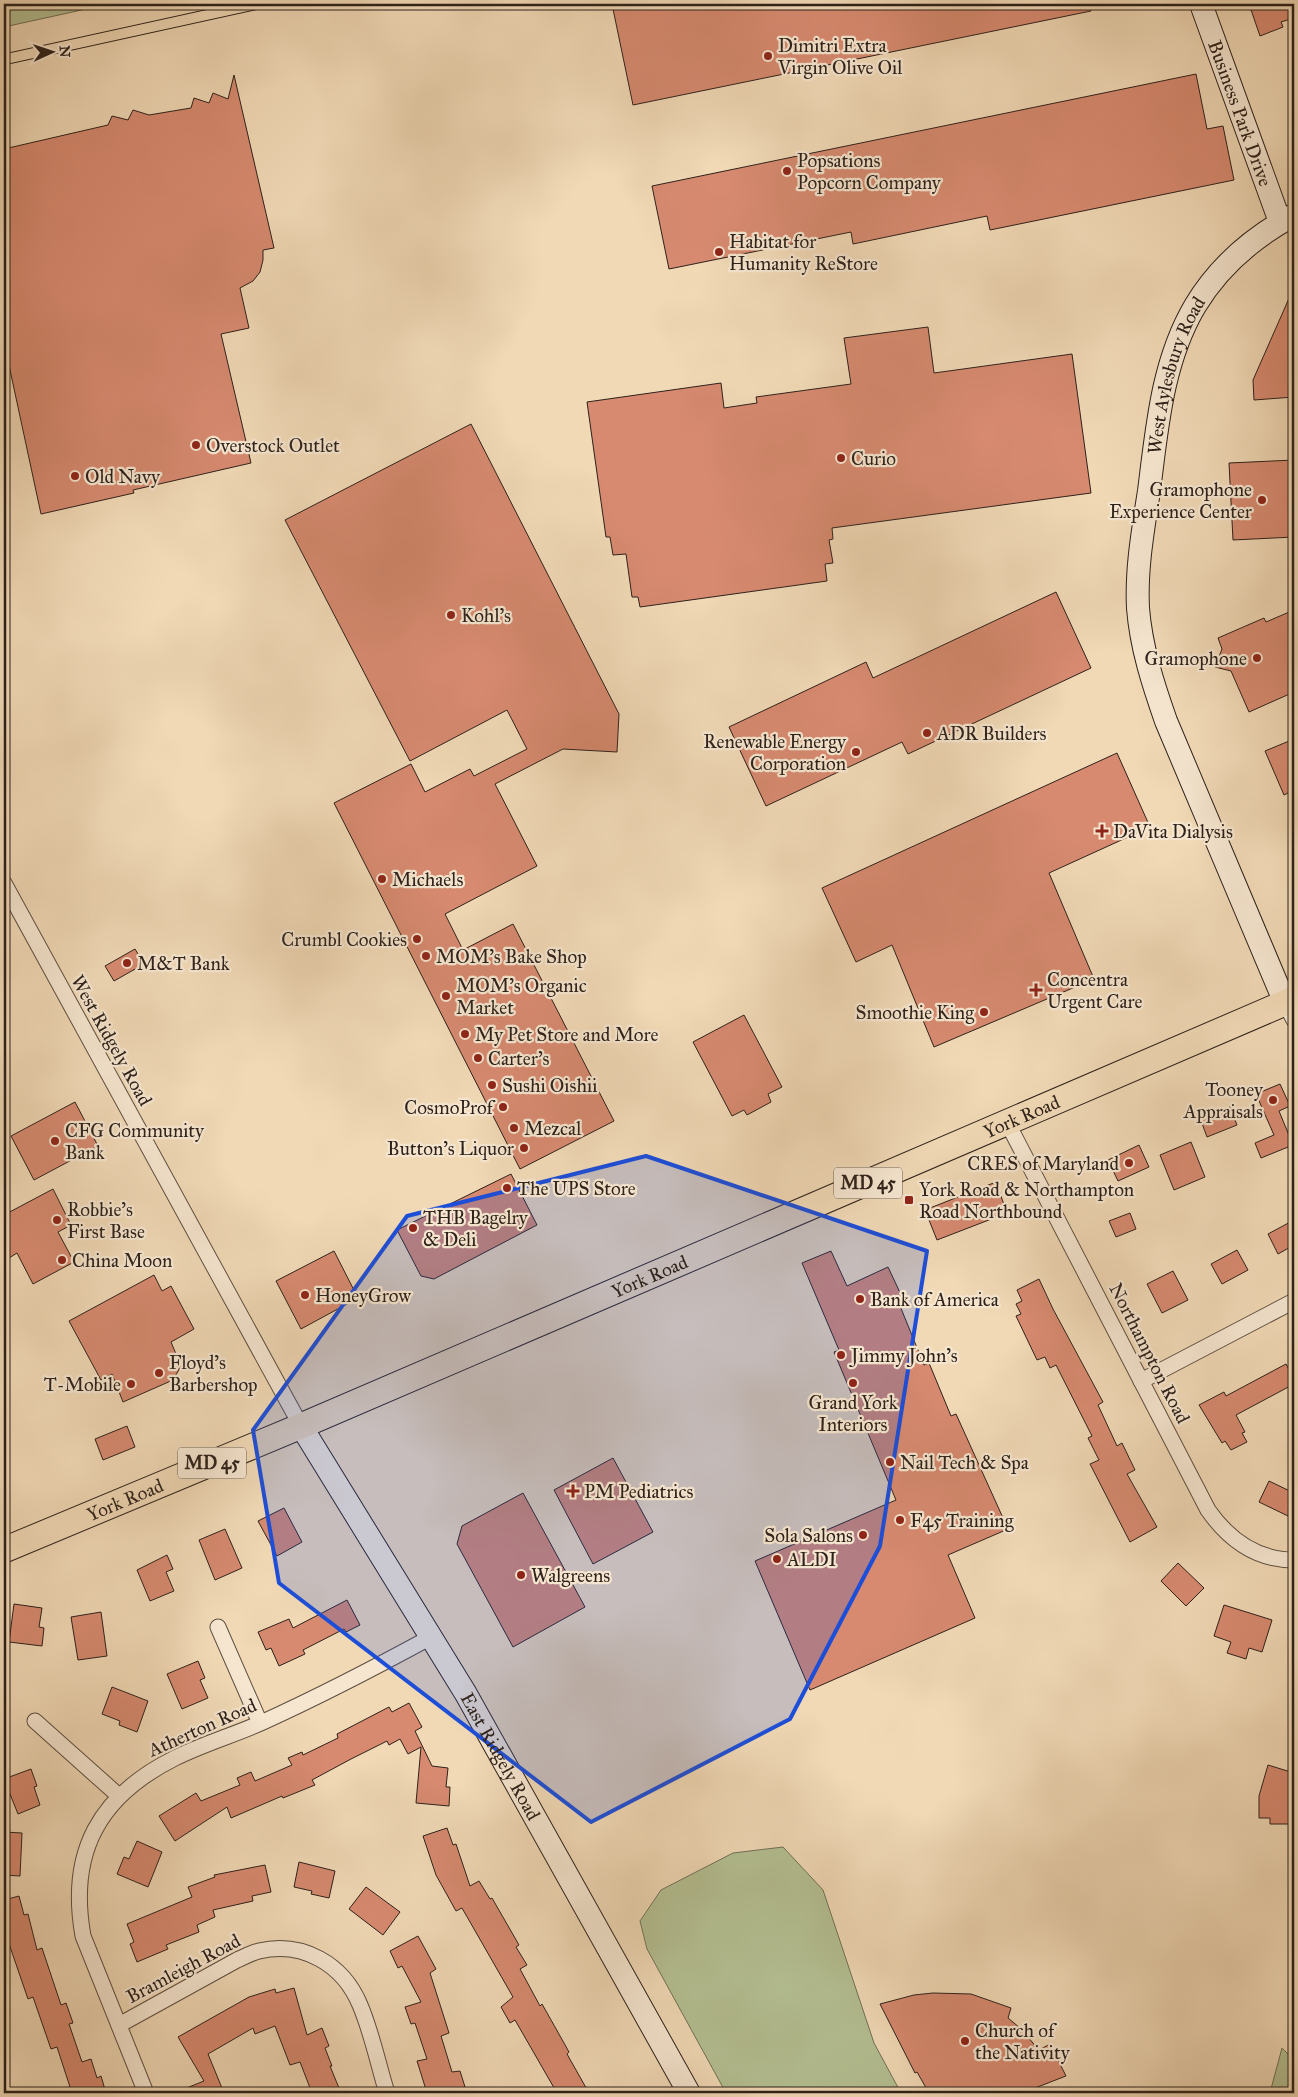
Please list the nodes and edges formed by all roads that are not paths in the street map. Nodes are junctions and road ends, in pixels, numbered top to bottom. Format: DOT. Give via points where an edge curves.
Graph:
graph roads {
  1 [pos="1201,4"];
  2 [pos="1287,218"];
  3 [pos="5,894"];
  4 [pos="1291,1007"];
  5 [pos="1007,1122"];
  6 [pos="1294,1301"];
  7 [pos="1141,1381"];
  8 [pos="301,1426"];
  9 [pos="4,1550"];
  10 [pos="1294,1560"];
  11 [pos="218,1627"];
  12 [pos="432,1637"];
  13 [pos="35,1721"];
  14 [pos="260,1723"];
  15 [pos="119,1796"];
  16 [pos="119,2025"];
  17 [pos="146,2093"];
  18 [pos="387,2093"];
  19 [pos="689,2093"];
  1 -- 2 [label="street, Business Park Drive"];
  2 -- 4 [label="street, West Aylesbury Road" via="1248,245 1216,277 1196,305 1172,356 1141,543 1138,607 1152,682 1166,721"];
  3 -- 8 [label="street, West Ridgely Road"];
  4 -- 5 [label="main road, York Road / MD 45"];
  5 -- 7 [label="street, Northampton Road"];
  5 -- 8 [label="main road, York Road / MD 45"];
  6 -- 7 [label="street"];
  7 -- 10 [label="street, Northampton Road" via="1208,1510 1221,1528 1259,1555"];
  8 -- 9 [label="main road, York Road / MD 45"];
  8 -- 12 [label="street, East Ridgely Road"];
  11 -- 14 [label="street"];
  12 -- 14 [label="street, Atherton Road" via="350,1681"];
  12 -- 19 [label="street, East Ridgely Road"];
  13 -- 15 [label="street"];
  14 -- 15 [label="street, Atherton Road" via="176,1758 146,1774"];
  15 -- 16 [label="street, Atherton Road" via="100,1819 87,1845 80,1876 78,1909 83,1936"];
  16 -- 17 [label="street, Atherton Road"];
  16 -- 18 [label="street, Bramleigh Road" via="258,1951 282,1948 306,1952 327,1962 345,1978 360,2005"];
}
